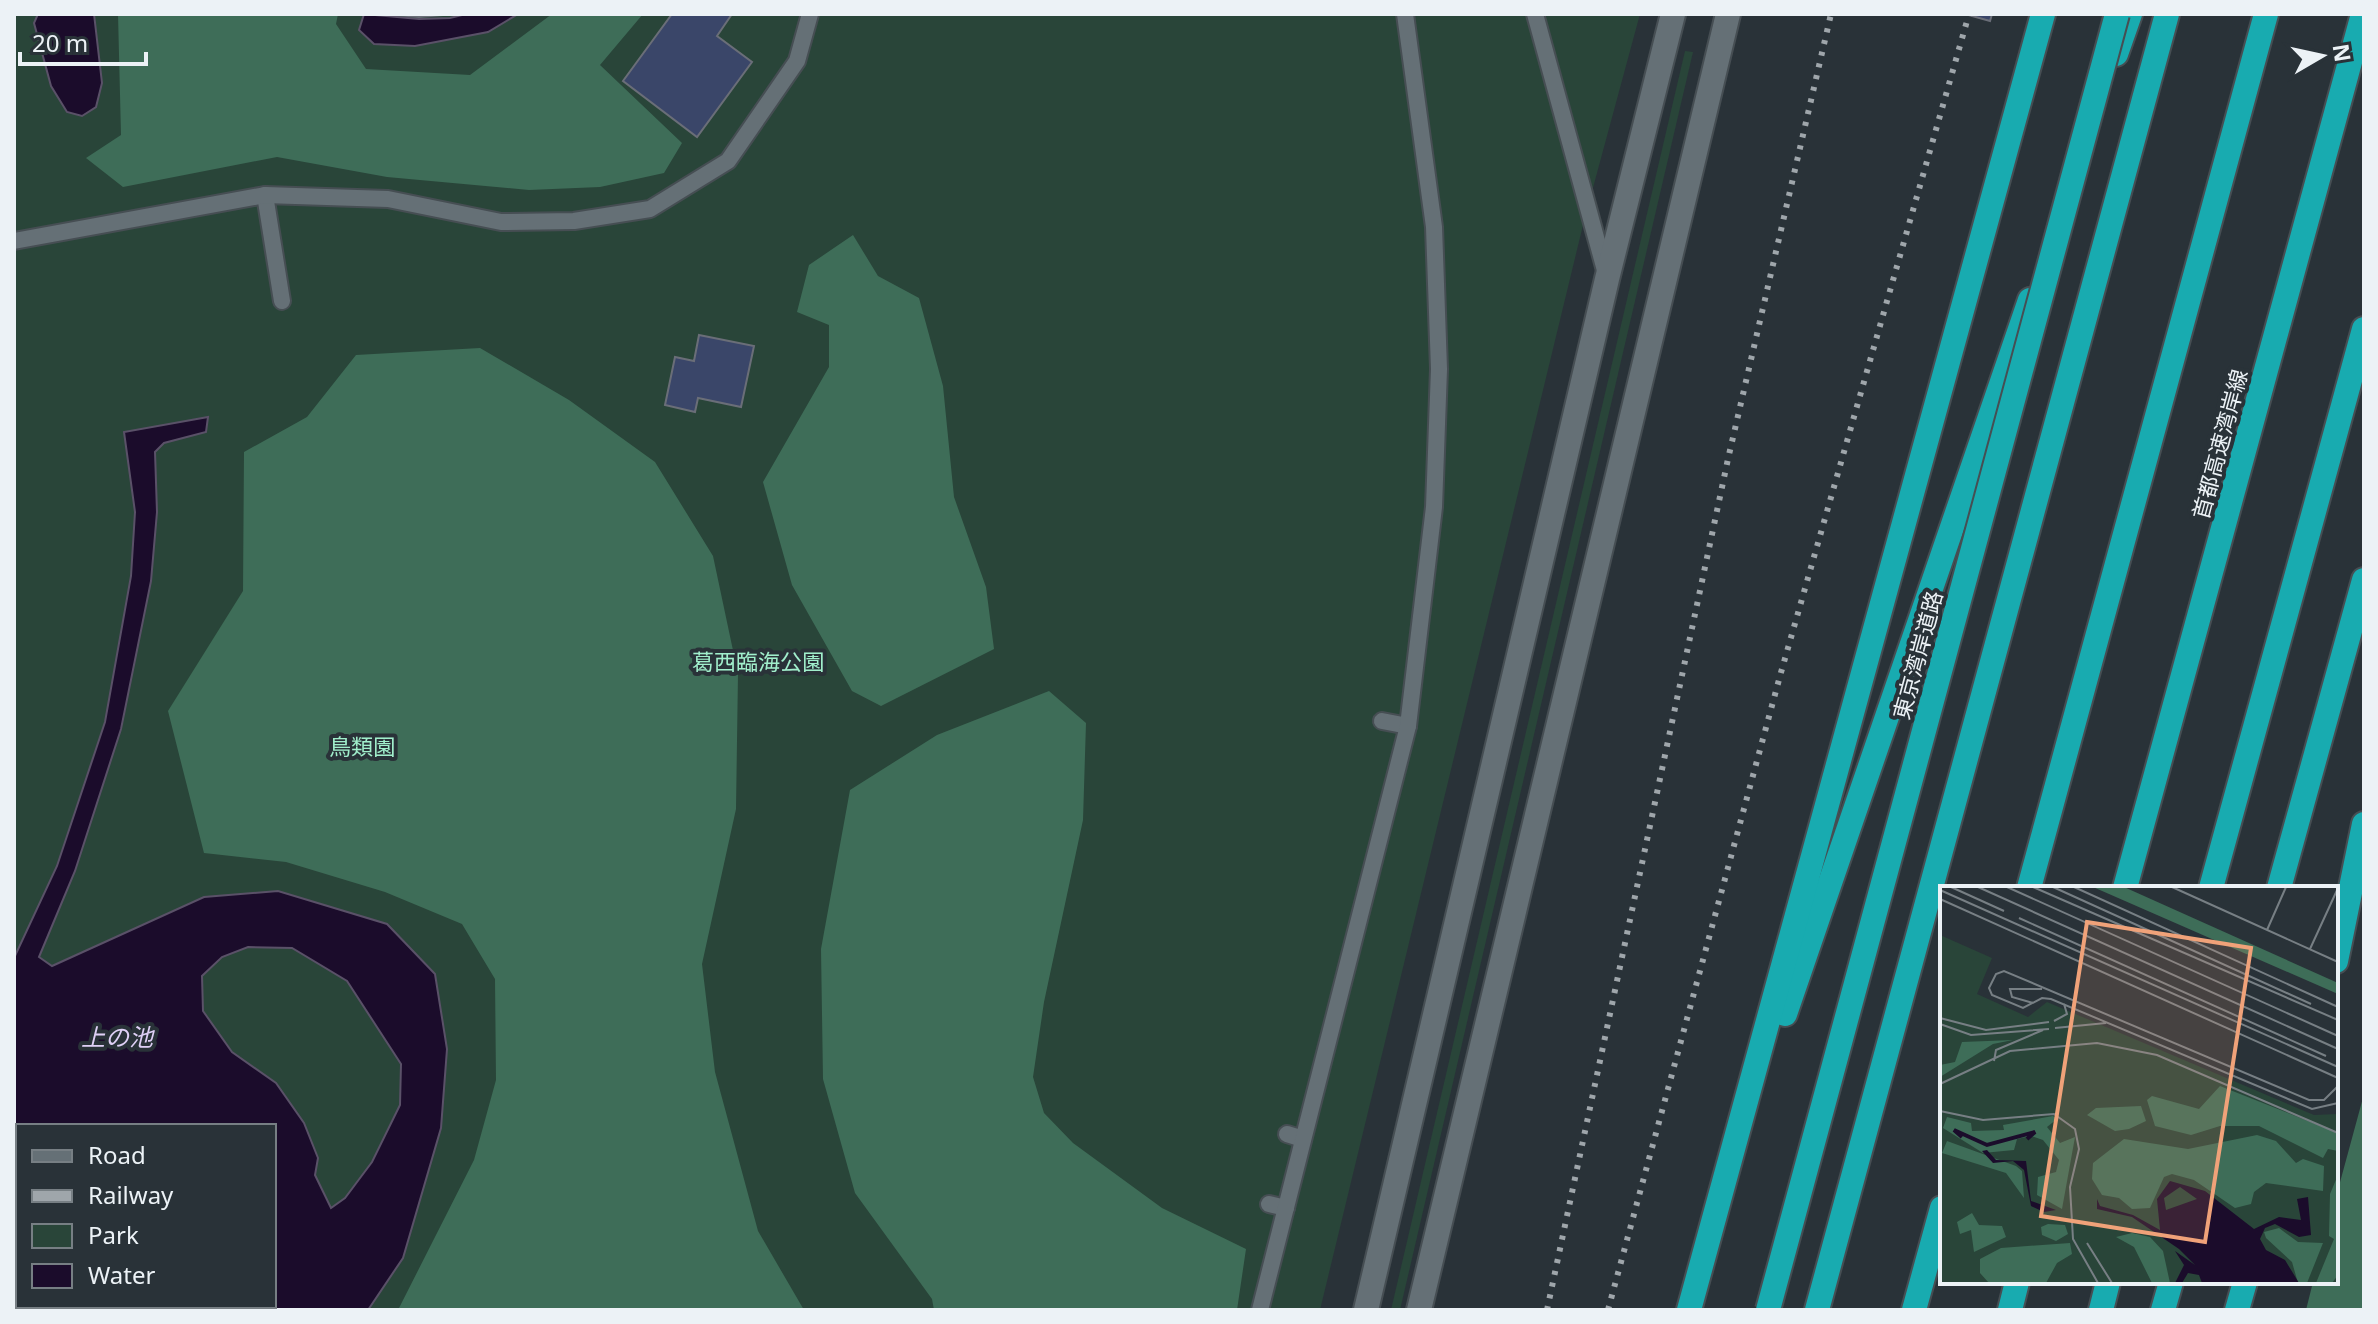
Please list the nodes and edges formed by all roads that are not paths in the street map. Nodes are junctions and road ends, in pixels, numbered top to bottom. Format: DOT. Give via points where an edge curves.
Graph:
graph roads {
  1 [pos="810,14"];
  2 [pos="1405,14"];
  3 [pos="1535,14"];
  4 [pos="1673,14"];
  5 [pos="1728,14"];
  6 [pos="2043,14"];
  7 [pos="2117,14"];
  8 [pos="2130,14"];
  9 [pos="2167,14"];
  10 [pos="2266,14"];
  11 [pos="2363,14"];
  12 [pos="265,195"];
  13 [pos="14,241"];
  14 [pos="1607,279"];
  15 [pos="282,301"];
  16 [pos="2364,329"];
  17 [pos="2364,580"];
  18 [pos="1382,721"];
  19 [pos="1408,726"];
  20 [pos="2364,824"];
  21 [pos="2364,858"];
  22 [pos="2030,886"];
  23 [pos="2126,886"];
  24 [pos="2212,886"];
  25 [pos="2280,886"];
  26 [pos="2338,952"];
  27 [pos="2338,955"];
  28 [pos="1269,1204"];
  29 [pos="1286,1208"];
  30 [pos="1940,1215"];
  31 [pos="1705,1251"];
  32 [pos="2016,1284"];
  33 [pos="2108,1284"];
  34 [pos="2170,1284"];
  35 [pos="2244,1284"];
  36 [pos="1260,1310"];
  37 [pos="1366,1310"];
  38 [pos="1419,1310"];
  39 [pos="1689,1310"];
  40 [pos="1768,1310"];
  41 [pos="1817,1310"];
  42 [pos="1914,1310"];
  43 [pos="2010,1310"];
  44 [pos="2101,1310"];
  45 [pos="2163,1310"];
  46 [pos="2237,1310"];
  1 -- 12 [label="lane" via="797,61 728,161 650,209 574,221 501,222 388,199"];
  2 -- 19 [label="lane" via="1434,227 1439,369 1434,507"];
  3 -- 14 [label="lane"];
  4 -- 14 [label="street"];
  5 -- 38 [label="street"];
  6 -- 31 [label="highway"];
  7 -- 40 [label="highway, 東京湾岸道路, bridge"];
  8 -- 31 [label="highway"];
  9 -- 41 [label="highway"];
  10 -- 22 [label="highway"];
  11 -- 23 [label="highway, 首都高速湾岸線"];
  12 -- 13 [label="lane"];
  12 -- 15 [label="lane"];
  14 -- 37 [label="street"];
  16 -- 24 [label="highway"];
  17 -- 25 [label="highway"];
  18 -- 19 [label="lane"];
  19 -- 29 [label="lane" via="1295,1136"];
  20 -- 26 [label="highway"];
  21 -- 27 [label="highway"];
  28 -- 29 [label="lane"];
  29 -- 36 [label="lane"];
  30 -- 42 [label="highway"];
  31 -- 39 [label="highway"];
  32 -- 43 [label="highway"];
  33 -- 44 [label="highway"];
  34 -- 45 [label="highway"];
  35 -- 46 [label="highway"];
}
